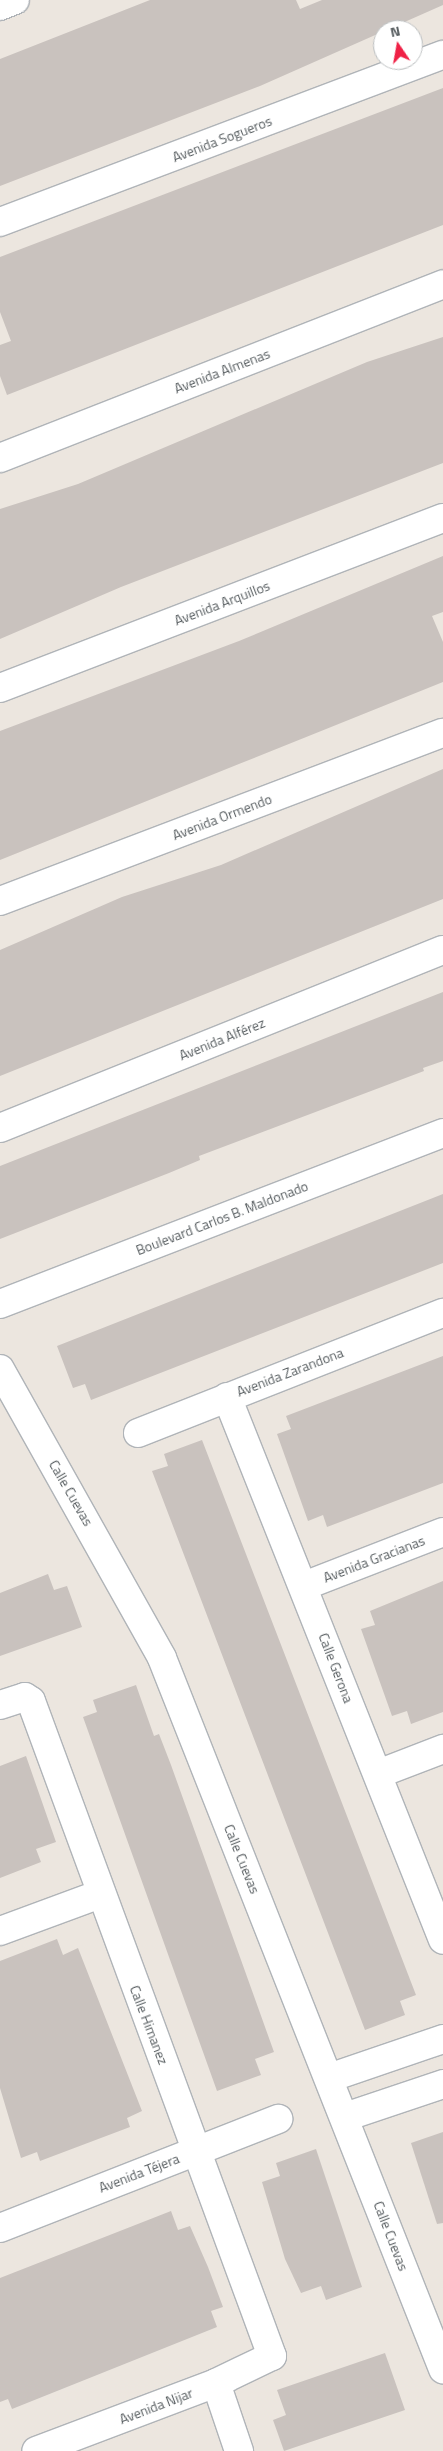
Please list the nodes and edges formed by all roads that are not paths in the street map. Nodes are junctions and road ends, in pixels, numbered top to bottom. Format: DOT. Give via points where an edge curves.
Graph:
graph roads {
  1 [pos="15,0"];
  2 [pos="0,6"];
  3 [pos="443,55"];
  4 [pos="0,222"];
  5 [pos="443,284"];
  6 [pos="0,458"];
  7 [pos="443,518"];
  8 [pos="0,688"];
  9 [pos="443,734"];
  10 [pos="0,901"];
  11 [pos="443,950"];
  12 [pos="0,1128"];
  13 [pos="443,1132"];
  14 [pos="0,1304"];
  15 [pos="443,1313"];
  16 [pos="0,1369"];
  17 [pos="228,1397"];
  18 [pos="138,1433"];
  19 [pos="443,1532"];
  20 [pos="304,1586"];
  21 [pos="12,1701"];
  22 [pos="443,1749"];
  23 [pos="378,1774"];
  24 [pos="100,1894"];
  25 [pos="0,1931"];
  26 [pos="443,1940"];
  27 [pos="443,2039"];
  28 [pos="329,2078"];
  29 [pos="443,2084"];
  30 [pos="345,2117"];
  31 [pos="278,2119"];
  32 [pos="196,2151"];
  33 [pos="0,2228"];
  34 [pos="272,2356"];
  35 [pos="443,2369"];
  36 [pos="216,2383"];
  37 [pos="36,2451"];
  38 [pos="239,2451"];
  1 -- 2 [label="street"];
  3 -- 4 [label="street, Avenida Sogueros"];
  5 -- 6 [label="street, Avenida Almenas"];
  7 -- 8 [label="street, Avenida Arquillos"];
  9 -- 10 [label="street, Avenida Ormendo"];
  11 -- 12 [label="street, Avenida Alférez"];
  13 -- 14 [label="street, Boulevard Carlos B. Maldonado"];
  15 -- 17 [label="street, Avenida Zarandona"];
  16 -- 28 [label="street, Calle Cuevas" via="162,1658"];
  17 -- 18 [label="street, Avenida Zarandona"];
  17 -- 20 [label="street, Calle Gerona"];
  19 -- 20 [label="street, Avenida Gracianas"];
  20 -- 23 [label="street, Calle Gerona"];
  21 -- 24 [label="street, Calle Himanez" via="31,1701"];
  22 -- 23 [label="street"];
  23 -- 26 [label="street, Calle Gerona"];
  24 -- 25 [label="street"];
  24 -- 32 [label="street, Calle Himanez"];
  27 -- 28 [label="street"];
  28 -- 30 [label="street, Calle Cuevas"];
  29 -- 30 [label="street"];
  30 -- 35 [label="street, Calle Cuevas"];
  31 -- 32 [label="street, Avenida Téjera"];
  32 -- 33 [label="street, Avenida Téjera"];
  32 -- 34 [label="street, Calle Himanez"];
  34 -- 36 [label="street, Avenida Nijar"];
  36 -- 37 [label="street, Avenida Nijar"];
  36 -- 38 [label="street"];
}
